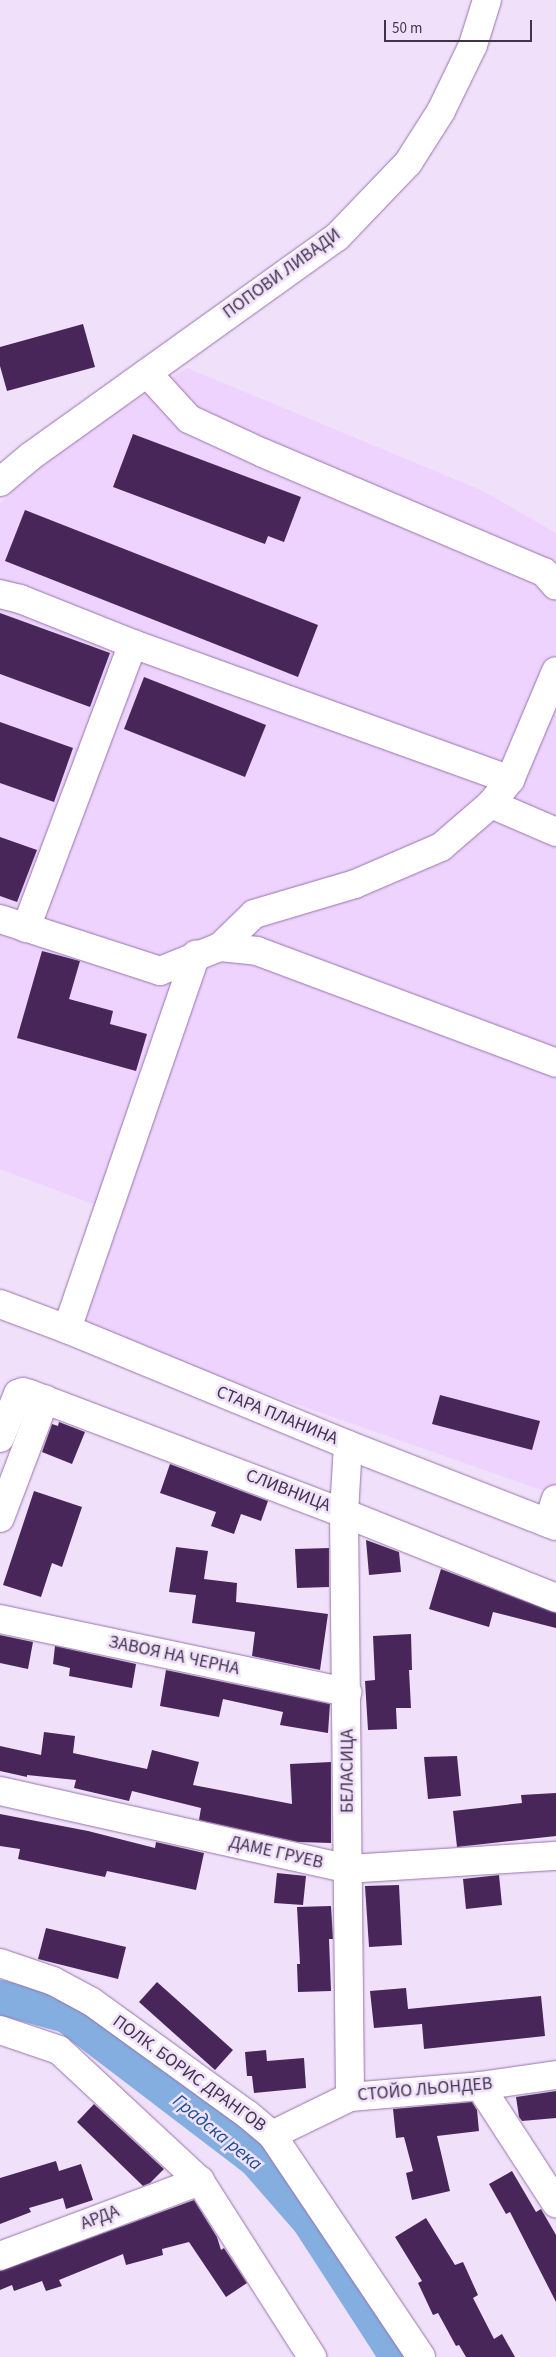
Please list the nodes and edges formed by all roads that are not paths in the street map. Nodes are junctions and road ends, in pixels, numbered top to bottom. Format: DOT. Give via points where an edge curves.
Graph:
graph roads {
  1 [pos="488,0"];
  2 [pos="147,372"];
  3 [pos="0,482"];
  4 [pos="556,586"];
  5 [pos="0,594"];
  6 [pos="133,644"];
  7 [pos="556,671"];
  8 [pos="510,780"];
  9 [pos="491,804"];
  10 [pos="556,832"];
  11 [pos="0,919"];
  12 [pos="26,928"];
  13 [pos="208,951"];
  14 [pos="556,1063"];
  15 [pos="0,1304"];
  16 [pos="68,1329"];
  17 [pos="45,1399"];
  18 [pos="7,1414"];
  19 [pos="348,1445"];
  20 [pos="344,1513"];
  21 [pos="553,1516"];
  22 [pos="0,1518"];
  23 [pos="556,1598"];
  24 [pos="0,1619"];
  25 [pos="347,1692"];
  26 [pos="0,1791"];
  27 [pos="556,1856"];
  28 [pos="348,1869"];
  29 [pos="0,1963"];
  30 [pos="0,2030"];
  31 [pos="556,2075"];
  32 [pos="480,2086"];
  33 [pos="350,2096"];
  34 [pos="272,2135"];
  35 [pos="200,2181"];
  36 [pos="556,2203"];
  37 [pos="0,2256"];
  38 [pos="312,2357"];
  39 [pos="421,2357"];
  1 -- 2 [label="street, ПОПОВИ ЛИВАДИ" via="473,45 453,86 408,163 337,237"];
  2 -- 3 [label="street, ПОПОВИ ЛИВАДИ"];
  2 -- 4 [label="street" via="189,419 544,572"];
  5 -- 6 [label="street"];
  6 -- 8 [label="street"];
  6 -- 12 [label="street"];
  7 -- 8 [label="street"];
  8 -- 9 [label="street"];
  9 -- 10 [label="street"];
  9 -- 13 [label="street" via="441,847 355,884 254,914"];
  11 -- 12 [label="street"];
  12 -- 13 [label="street" via="160,971"];
  13 -- 14 [label="street" via="257,951"];
  13 -- 16 [label="street"];
  15 -- 16 [label="street, СТАРА ПЛАНИНА"];
  16 -- 19 [label="street, СТАРА ПЛАНИНА"];
  17 -- 18 [label="street, СЛИВНИЦА" via="24,1392"];
  17 -- 20 [label="street, СЛИВНИЦА"];
  17 -- 22 [label="street"];
  19 -- 20 [label="street, БЕЛАСИЦА"];
  19 -- 21 [label="street, СТАРА ПЛАНИНА"];
  20 -- 23 [label="street, СЛИВНИЦА"];
  20 -- 25 [label="street, БЕЛАСИЦА"];
  24 -- 25 [label="street, ЗАВОЯ НА ЧЕРНА"];
  25 -- 28 [label="street, БЕЛАСИЦА"];
  26 -- 28 [label="street, ДАМЕ ГРУЕВ"];
  27 -- 28 [label="street, ДАМЕ ГРУЕВ"];
  28 -- 33 [label="street, БЕЛАСИЦА"];
  29 -- 34 [label="street, ПОЛК. БОРИС ДРАНГОВ" via="52,1981 92,2002"];
  30 -- 35 [label="street" via="59,2050"];
  31 -- 32 [label="street, СТОЙО ЛЬОНДЕВ"];
  32 -- 33 [label="street, СТОЙО ЛЬОНДЕВ"];
  32 -- 36 [label="street"];
  33 -- 34 [label="street, СТОЙО ЛЬОНДЕВ"];
  34 -- 39 [label="street, ПОЛК. БОРИС ДРАНГОВ"];
  35 -- 37 [label="street, АРДА"];
  35 -- 38 [label="street"];
}
